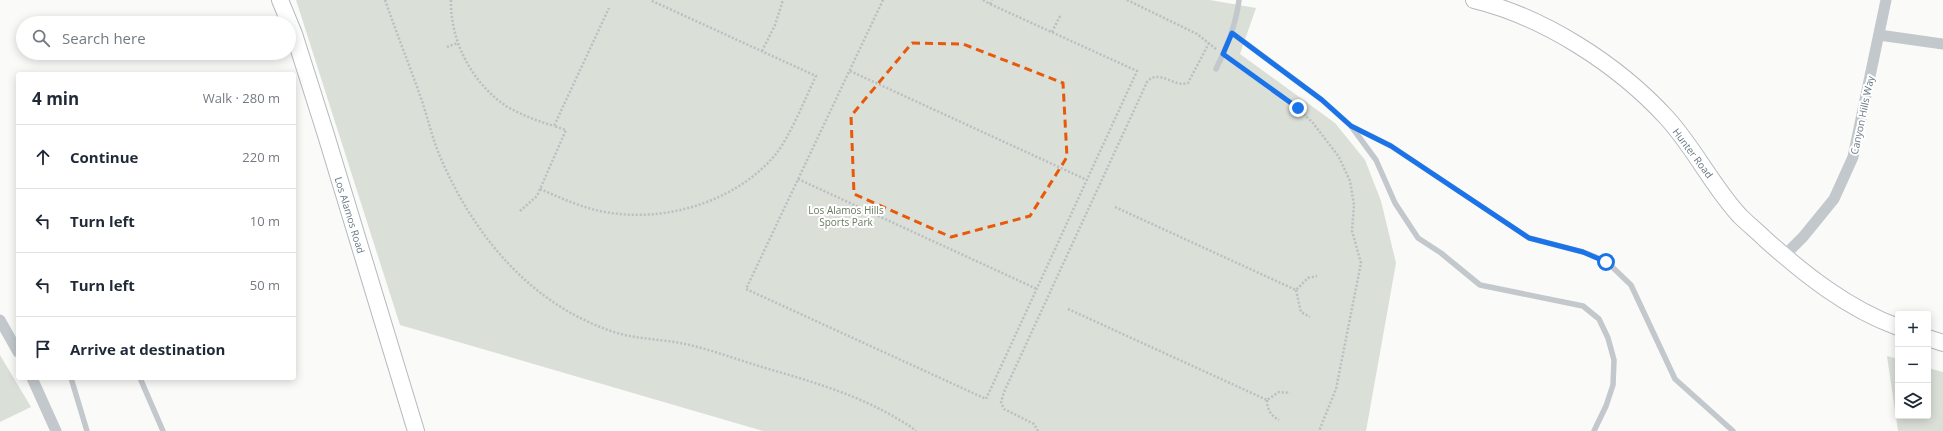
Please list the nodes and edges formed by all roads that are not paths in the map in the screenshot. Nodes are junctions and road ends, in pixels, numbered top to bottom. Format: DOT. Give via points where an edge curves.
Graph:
graph roads {
  1 [pos="280,0"];
  2 [pos="1239,0"];
  3 [pos="1474,0"];
  4 [pos="1886,0"];
  5 [pos="1497,3"];
  6 [pos="287,16"];
  7 [pos="1232,33"];
  8 [pos="1880,34"];
  9 [pos="296,40"];
  10 [pos="1943,44"];
  11 [pos="1216,69"];
  12 [pos="1351,126"];
  13 [pos="1784,256"];
  14 [pos="0,320"];
  15 [pos="1895,326"];
  16 [pos="1931,339"];
  17 [pos="1943,343"];
  18 [pos="16,348"];
  19 [pos="33,380"];
  20 [pos="72,380"];
  21 [pos="141,380"];
  22 [pos="56,431"];
  23 [pos="87,431"];
  24 [pos="163,431"];
  25 [pos="416,431"];
  26 [pos="1594,431"];
  27 [pos="1733,431"];
  1 -- 6 [label="street, Los Alamos Road"];
  2 -- 7 [label="lane"];
  3 -- 5 [label="street, Hunter Road"];
  4 -- 8 [label="street, Canyon Hills Way"];
  5 -- 13 [label="street, Hunter Road" via="1582,48 1622,76 1666,117 1740,216"];
  7 -- 11 [label="lane"];
  7 -- 12 [label="lane" via="1322,100"];
  8 -- 10 [label="street"];
  8 -- 13 [label="street, Canyon Hills Way" via="1853,157 1834,199"];
  9 -- 25 [label="street, Los Alamos Road"];
  12 -- 26 [label="lane" via="1376,160 1395,204 1418,238 1480,285 1582,306 1599,319 1614,360 1613,385"];
  12 -- 27 [label="lane" via="1391,146 1529,238 1583,252 1606,262 1631,285 1675,379"];
  13 -- 15 [label="street, Hunter Road" via="1842,299"];
  14 -- 18 [label="street"];
  16 -- 17 [label="street"];
  19 -- 22 [label="street"];
  20 -- 23 [label="lane"];
  21 -- 24 [label="lane"];
}
